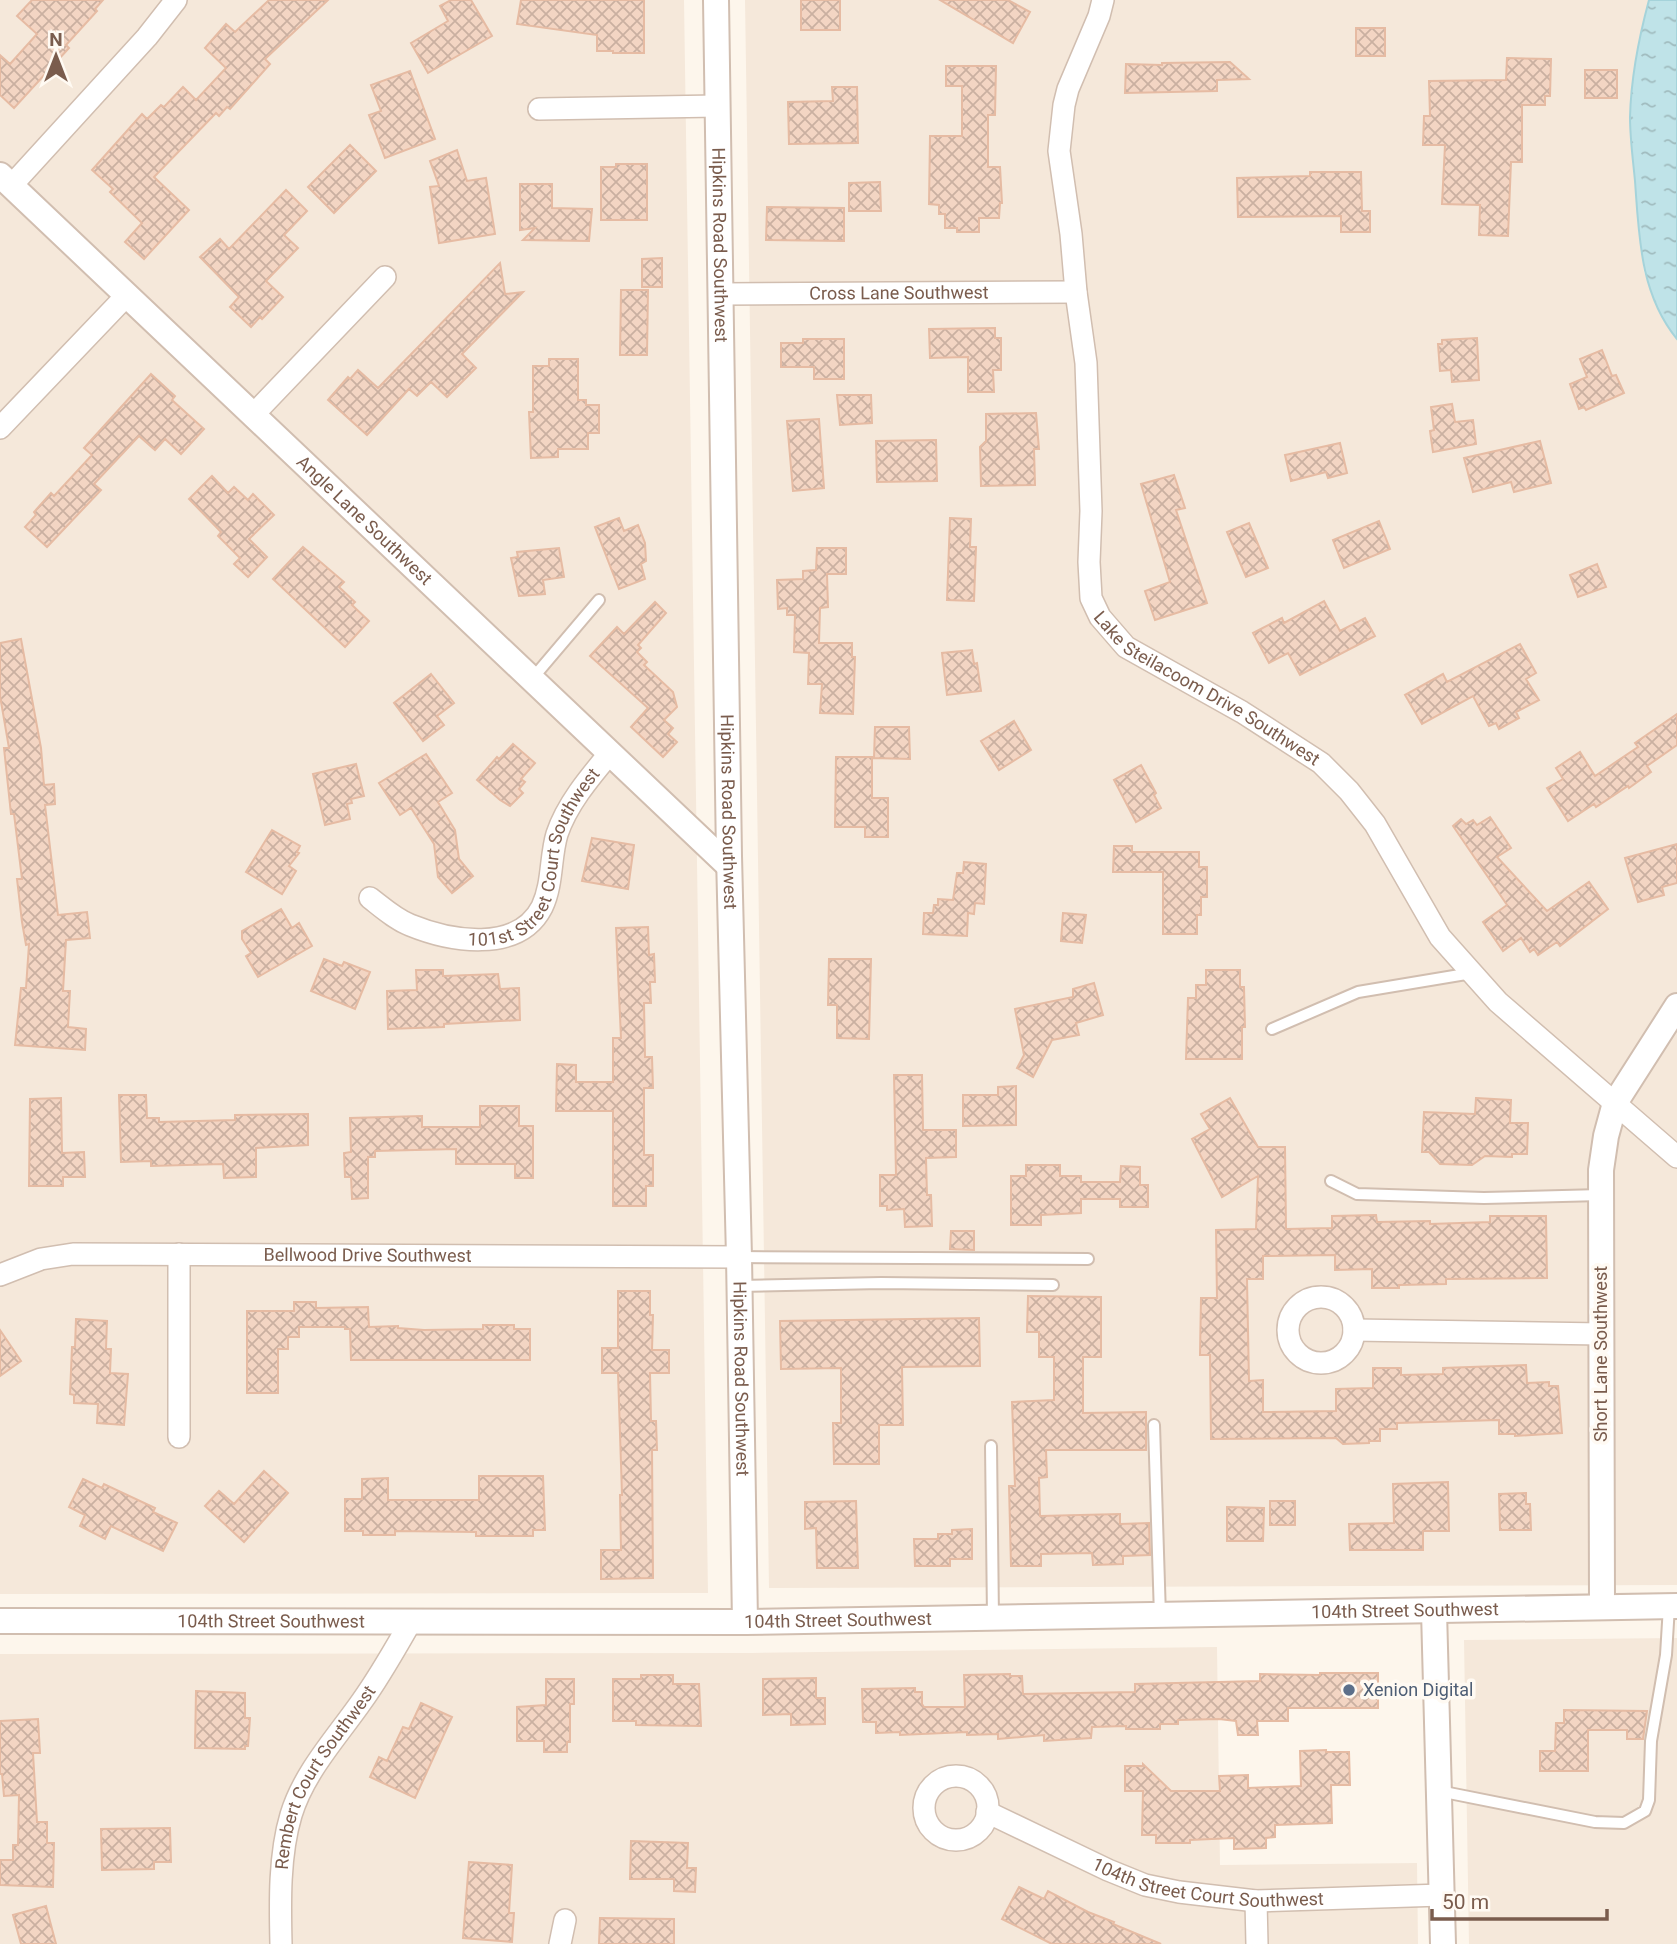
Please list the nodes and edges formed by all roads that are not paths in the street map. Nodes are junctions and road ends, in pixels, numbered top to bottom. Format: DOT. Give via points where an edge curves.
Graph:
graph roads {
  1 [pos="176,0"];
  2 [pos="716,0"];
  3 [pos="1103,0"];
  4 [pos="717,106"];
  5 [pos="538,109"];
  6 [pos="6,180"];
  7 [pos="384,276"];
  8 [pos="1076,292"];
  9 [pos="722,294"];
  10 [pos="127,295"];
  11 [pos="253,415"];
  12 [pos="0,428"];
  13 [pos="599,600"];
  14 [pos="532,678"];
  15 [pos="610,753"];
  16 [pos="729,866"];
  17 [pos="370,898"];
  18 [pos="1472,973"];
  19 [pos="1677,1006"];
  20 [pos="1272,1028"];
  21 [pos="1615,1103"];
  22 [pos="1677,1157"];
  23 [pos="1331,1181"];
  24 [pos="1601,1195"];
  25 [pos="179,1254"];
  26 [pos="739,1257"];
  27 [pos="1088,1259"];
  28 [pos="0,1275"];
  29 [pos="1053,1285"];
  30 [pos="739,1286"];
  31 [pos="1354,1330"];
  32 [pos="1601,1334"];
  33 [pos="1154,1425"];
  34 [pos="179,1437"];
  35 [pos="991,1446"];
  36 [pos="1602,1606"];
  37 [pos="1673,1606"];
  38 [pos="1434,1611"];
  39 [pos="1160,1616"];
  40 [pos="993,1618"];
  41 [pos="0,1621"];
  42 [pos="745,1622"];
  43 [pos="410,1623"];
  44 [pos="1439,1791"];
  45 [pos="987,1812"];
  46 [pos="1442,1895"];
  47 [pos="1256,1901"];
  48 [pos="565,1920"];
  49 [pos="281,1944"];
  50 [pos="559,1944"];
  51 [pos="1257,1944"];
  52 [pos="1443,1944"];
  1 -- 6 [label="street" via="147,37"];
  2 -- 4 [label="street, Hipkins Road Southwest"];
  3 -- 8 [label="street, Lake Steilacoom Drive Southwest" via="1068,89 1059,151"];
  4 -- 5 [label="street"];
  4 -- 9 [label="street, Hipkins Road Southwest"];
  6 -- 10 [label="street, Angle Lane Southwest"];
  7 -- 11 [label="street"];
  8 -- 9 [label="street, Cross Lane Southwest"];
  8 -- 18 [label="street, Lake Steilacoom Drive Southwest" via="1086,363 1089,574 1091,598 1100,617 1126,647 1321,763 1375,824 1440,937"];
  9 -- 16 [label="street, Hipkins Road Southwest"];
  10 -- 11 [label="street, Angle Lane Southwest"];
  10 -- 12 [label="street"];
  11 -- 14 [label="street, Angle Lane Southwest"];
  13 -- 14 [label="lane"];
  14 -- 15 [label="street, Angle Lane Southwest"];
  15 -- 16 [label="street, Angle Lane Southwest"];
  15 -- 17 [label="street, 101st Street Court Southwest" via="586,782 557,834 541,909 512,934 484,941 438,934 410,925"];
  16 -- 26 [label="street, Hipkins Road Southwest"];
  18 -- 20 [label="lane" via="1358,992"];
  18 -- 21 [label="street, Lake Steilacoom Drive Southwest" via="1498,1002"];
  19 -- 21 [label="street, Short Lane Southwest"];
  21 -- 22 [label="street, Lake Steilacoom Drive Southwest"];
  21 -- 24 [label="street, Short Lane Southwest" via="1602,1158"];
  23 -- 24 [label="lane" via="1357,1194"];
  24 -- 32 [label="street, Short Lane Southwest"];
  25 -- 26 [label="street, Bellwood Drive Southwest"];
  25 -- 28 [label="street, Bellwood Drive Southwest" via="73,1254 41,1259"];
  25 -- 34 [label="street"];
  26 -- 27 [label="lane"];
  26 -- 30 [label="street, Hipkins Road Southwest"];
  29 -- 30 [label="lane"];
  30 -- 42 [label="street, Hipkins Road Southwest"];
  31 -- 32 [label="street"];
  32 -- 36 [label="street, Short Lane Southwest"];
  33 -- 39 [label="lane"];
  35 -- 40 [label="lane"];
  36 -- 37 [label="street, 104th Street Southwest"];
  36 -- 38 [label="street, 104th Street Southwest"];
  37 -- 44 [label="lane" via="1651,1741 1645,1811 1624,1824 1595,1822"];
  38 -- 39 [label="street, 104th Street Southwest"];
  38 -- 44 [label="street"];
  39 -- 40 [label="street, 104th Street Southwest"];
  40 -- 42 [label="street, 104th Street Southwest"];
  41 -- 43 [label="street, 104th Street Southwest"];
  42 -- 43 [label="street, 104th Street Southwest"];
  43 -- 49 [label="street, Rembert Court Southwest" via="303,1786 291,1816 283,1859"];
  44 -- 46 [label="street"];
  45 -- 47 [label="street, 104th Street Court Southwest" via="1145,1885"];
  46 -- 47 [label="street, 104th Street Court Southwest"];
  46 -- 52 [label="street"];
  47 -- 51 [label="street"];
  48 -- 50 [label="street"];
}
